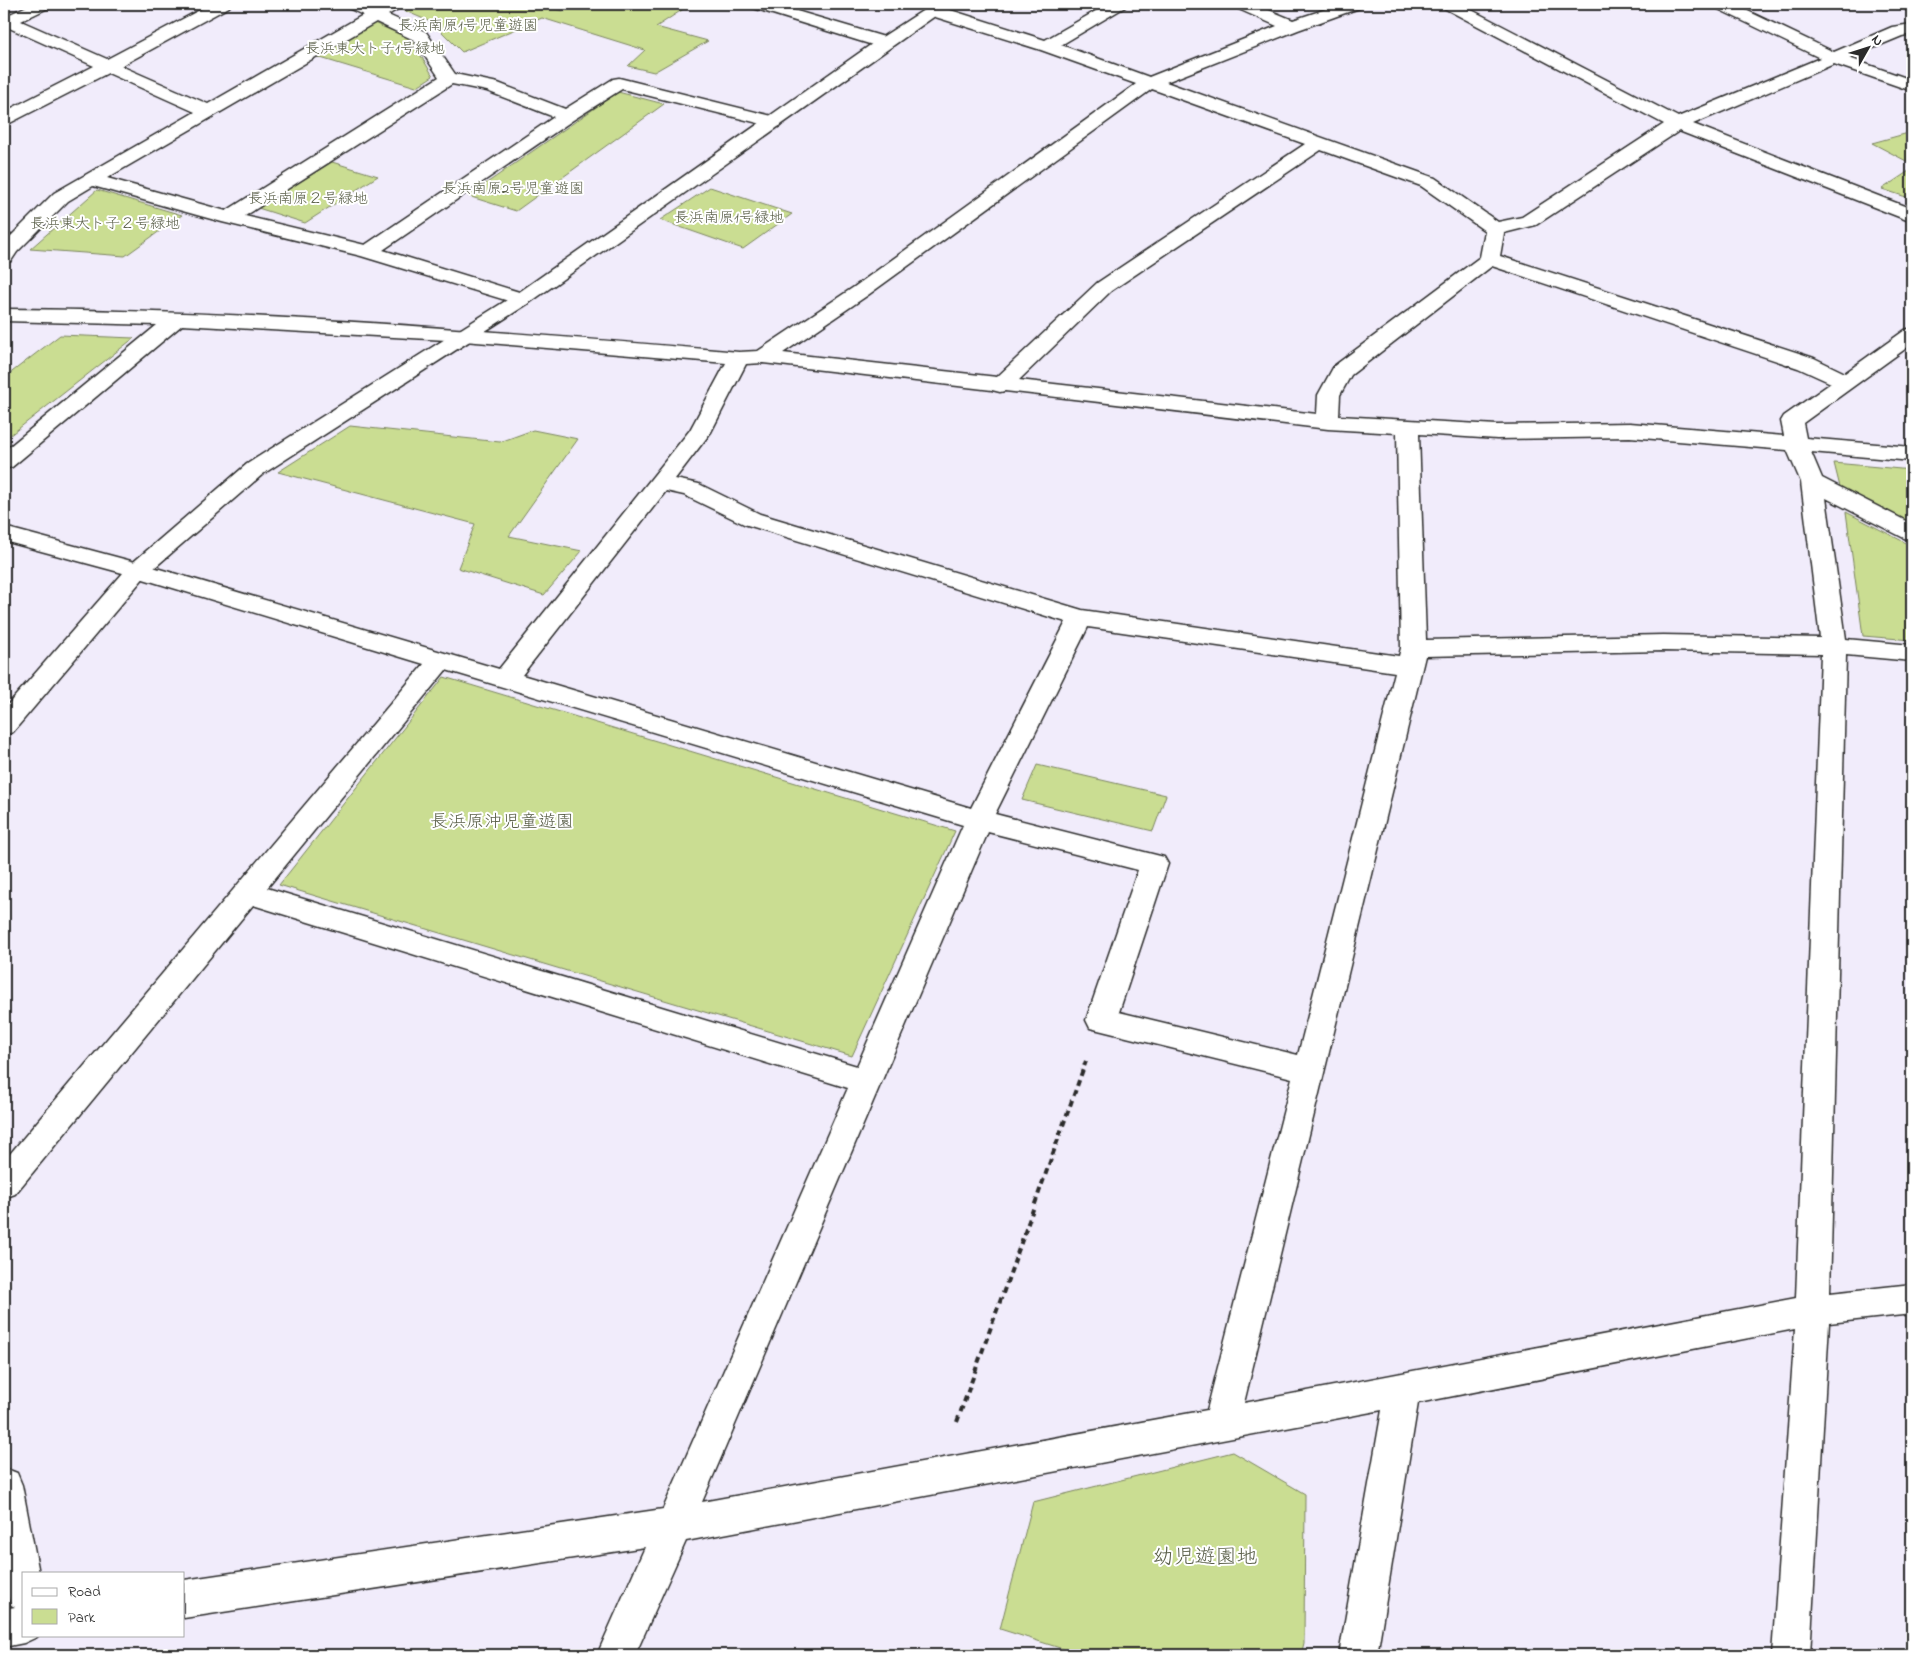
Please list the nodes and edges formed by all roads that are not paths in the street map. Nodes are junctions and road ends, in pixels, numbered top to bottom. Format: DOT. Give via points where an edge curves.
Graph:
graph roads {
  1 [pos="44,4"];
  2 [pos="223,4"];
  3 [pos="352,4"];
  4 [pos="395,4"];
  5 [pos="756,4"];
  6 [pos="1120,4"];
  7 [pos="1240,4"];
  8 [pos="1356,4"];
  9 [pos="1448,4"];
  10 [pos="1720,4"];
  11 [pos="1906,4"];
  12 [pos="939,7"];
  13 [pos="1912,7"];
  14 [pos="374,15"];
  15 [pos="6,22"];
  16 [pos="1292,26"];
  17 [pos="1912,29"];
  18 [pos="884,44"];
  19 [pos="1047,46"];
  20 [pos="1834,58"];
  21 [pos="108,66"];
  22 [pos="449,78"];
  23 [pos="1149,82"];
  24 [pos="1912,86"];
  25 [pos="208,111"];
  26 [pos="567,116"];
  27 [pos="4,119"];
  28 [pos="774,122"];
  29 [pos="1677,124"];
  30 [pos="1319,143"];
  31 [pos="91,180"];
  32 [pos="1912,216"];
  33 [pos="230,218"];
  34 [pos="1495,229"];
  35 [pos="6,251"];
  36 [pos="368,252"];
  37 [pos="1488,259"];
  38 [pos="522,299"];
  39 [pos="4,314"];
  40 [pos="177,319"];
  41 [pos="1912,334"];
  42 [pos="464,335"];
  43 [pos="763,357"];
  44 [pos="739,358"];
  45 [pos="1847,382"];
  46 [pos="1000,386"];
  47 [pos="1328,422"];
  48 [pos="1408,428"];
  49 [pos="1796,444"];
  50 [pos="1912,454"];
  51 [pos="4,462"];
  52 [pos="1812,482"];
  53 [pos="660,483"];
  54 [pos="1912,533"];
  55 [pos="4,534"];
  56 [pos="138,570"];
  57 [pos="1080,618"];
  58 [pos="1834,646"];
  59 [pos="1912,653"];
  60 [pos="1412,657"];
  61 [pos="441,660"];
  62 [pos="505,679"];
  63 [pos="4,726"];
  64 [pos="979,820"];
  65 [pos="248,893"];
  66 [pos="1310,1070"];
  67 [pos="866,1081"];
  68 [pos="4,1184"];
  69 [pos="1912,1299"];
  70 [pos="1813,1310"];
  71 [pos="1403,1390"];
  72 [pos="1222,1422"];
  73 [pos="4,1485"];
  74 [pos="674,1525"];
  75 [pos="22,1581"];
  76 [pos="185,1599"];
  77 [pos="22,1624"];
  78 [pos="4,1628"];
  79 [pos="616,1655"];
  80 [pos="1358,1655"];
  81 [pos="1791,1655"];
  1 -- 15 [label="street"];
  2 -- 21 [label="street"];
  3 -- 14 [label="street"];
  4 -- 14 [label="street"];
  5 -- 18 [label="street"];
  6 -- 19 [label="street"];
  7 -- 16 [label="street"];
  8 -- 16 [label="street"];
  9 -- 29 [label="street"];
  10 -- 20 [label="street"];
  11 -- 13 [label="street"];
  12 -- 18 [label="street"];
  12 -- 19 [label="street"];
  14 -- 22 [label="street" via="420,36"];
  14 -- 25 [label="street"];
  15 -- 21 [label="street"];
  16 -- 23 [label="street"];
  17 -- 20 [label="street"];
  18 -- 28 [label="street"];
  19 -- 23 [label="street"];
  20 -- 24 [label="street"];
  20 -- 29 [label="street"];
  21 -- 25 [label="street"];
  21 -- 27 [label="street"];
  22 -- 26 [label="street" via="492,88"];
  22 -- 33 [label="street"];
  23 -- 30 [label="street"];
  23 -- 43 [label="street" via="861,291"];
  25 -- 31 [label="street"];
  26 -- 28 [label="street" via="619,83"];
  26 -- 36 [label="street"];
  28 -- 38 [label="street"];
  29 -- 32 [label="street"];
  29 -- 34 [label="street" via="1529,221"];
  30 -- 34 [label="street" via="1428,182"];
  30 -- 46 [label="street" via="1104,287"];
  31 -- 33 [label="street"];
  31 -- 35 [label="street" via="61,197"];
  33 -- 36 [label="street"];
  34 -- 37 [label="street"];
  36 -- 38 [label="street"];
  37 -- 45 [label="street" via="1806,363"];
  37 -- 47 [label="street" via="1342,371 1329,395"];
  38 -- 42 [label="street"];
  39 -- 40 [label="street"];
  40 -- 42 [label="street"];
  40 -- 51 [label="street"];
  41 -- 45 [label="street"];
  42 -- 44 [label="street"];
  42 -- 56 [label="street" via="255,469"];
  43 -- 44 [label="street"];
  43 -- 46 [label="street"];
  44 -- 53 [label="street" via="700,432"];
  45 -- 49 [label="street" via="1792,421"];
  46 -- 47 [label="street"];
  47 -- 48 [label="street"];
  48 -- 49 [label="street" via="1497,432 1630,430"];
  48 -- 60 [label="street"];
  49 -- 50 [label="street"];
  49 -- 52 [label="street"];
  52 -- 54 [label="street"];
  52 -- 58 [label="street"];
  53 -- 57 [label="street" via="691,489 752,519"];
  53 -- 62 [label="street"];
  55 -- 56 [label="street"];
  56 -- 61 [label="street"];
  56 -- 63 [label="street"];
  57 -- 60 [label="street"];
  57 -- 64 [label="street"];
  58 -- 59 [label="street"];
  58 -- 60 [label="street" via="1663,643"];
  58 -- 70 [label="street"];
  60 -- 66 [label="street"];
  61 -- 62 [label="street"];
  61 -- 65 [label="street"];
  62 -- 64 [label="street"];
  64 -- 66 [label="street" via="1154,864 1101,1020"];
  64 -- 67 [label="street"];
  65 -- 67 [label="street"];
  65 -- 68 [label="street"];
  66 -- 72 [label="street"];
  67 -- 74 [label="street"];
  69 -- 70 [label="street"];
  70 -- 71 [label="street"];
  70 -- 81 [label="street"];
  71 -- 72 [label="street"];
  71 -- 80 [label="street"];
  72 -- 74 [label="street"];
  73 -- 75 [label="street"];
  74 -- 76 [label="street"];
  74 -- 79 [label="street"];
  77 -- 78 [label="street"];
}
